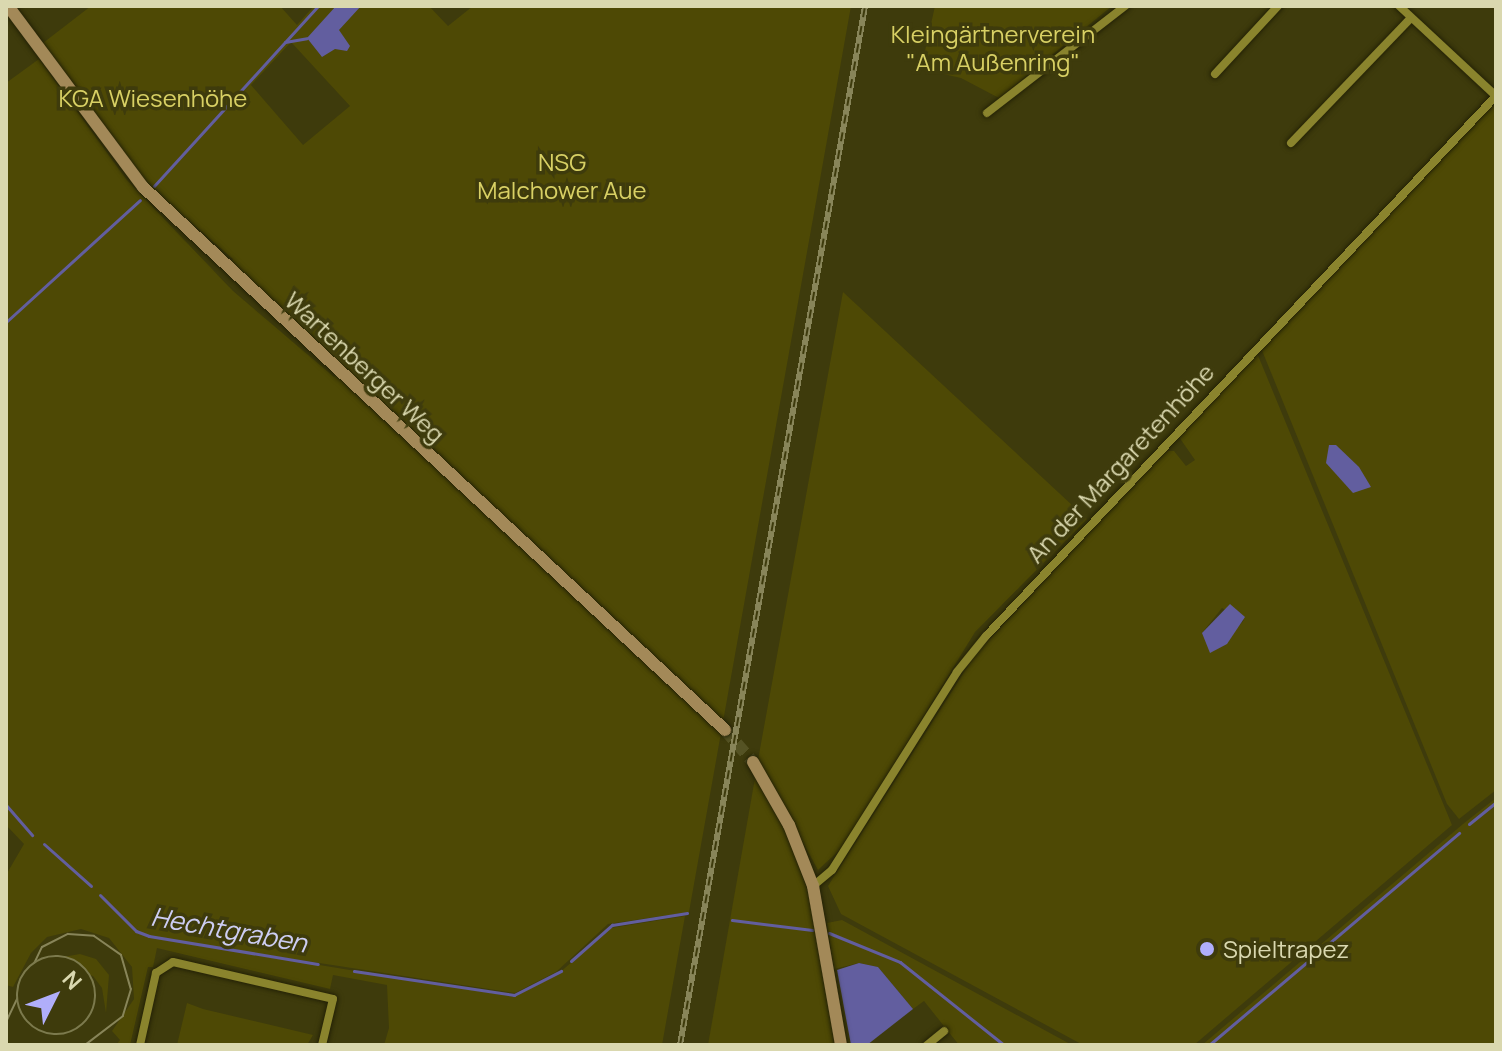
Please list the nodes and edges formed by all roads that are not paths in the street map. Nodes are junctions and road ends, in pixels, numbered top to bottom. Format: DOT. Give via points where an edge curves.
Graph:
graph roads {
  1 [pos="8,6"];
  2 [pos="1125,6"];
  3 [pos="1278,6"];
  4 [pos="1399,6"];
  5 [pos="1411,18"];
  6 [pos="1215,74"];
  7 [pos="1496,96"];
  8 [pos="987,113"];
  9 [pos="1291,143"];
  10 [pos="725,730"];
  11 [pos="753,762"];
  12 [pos="813,886"];
  13 [pos="944,1031"];
  14 [pos="140,1045"];
  15 [pos="322,1045"];
  16 [pos="841,1045"];
  17 [pos="927,1045"];
  1 -- 10 [label="main road, Wartenberger Weg" via="143,187"];
  2 -- 8 [label="street"];
  3 -- 6 [label="street"];
  4 -- 5 [label="street"];
  5 -- 7 [label="street"];
  5 -- 9 [label="street"];
  7 -- 12 [label="street, An der Margaretenhöhe" via="986,636 957,672 832,870"];
  11 -- 12 [label="main road" via="789,825"];
  12 -- 16 [label="main road"];
  13 -- 17 [label="street"];
  14 -- 15 [label="street" via="156,973 173,962 333,999"];
}
